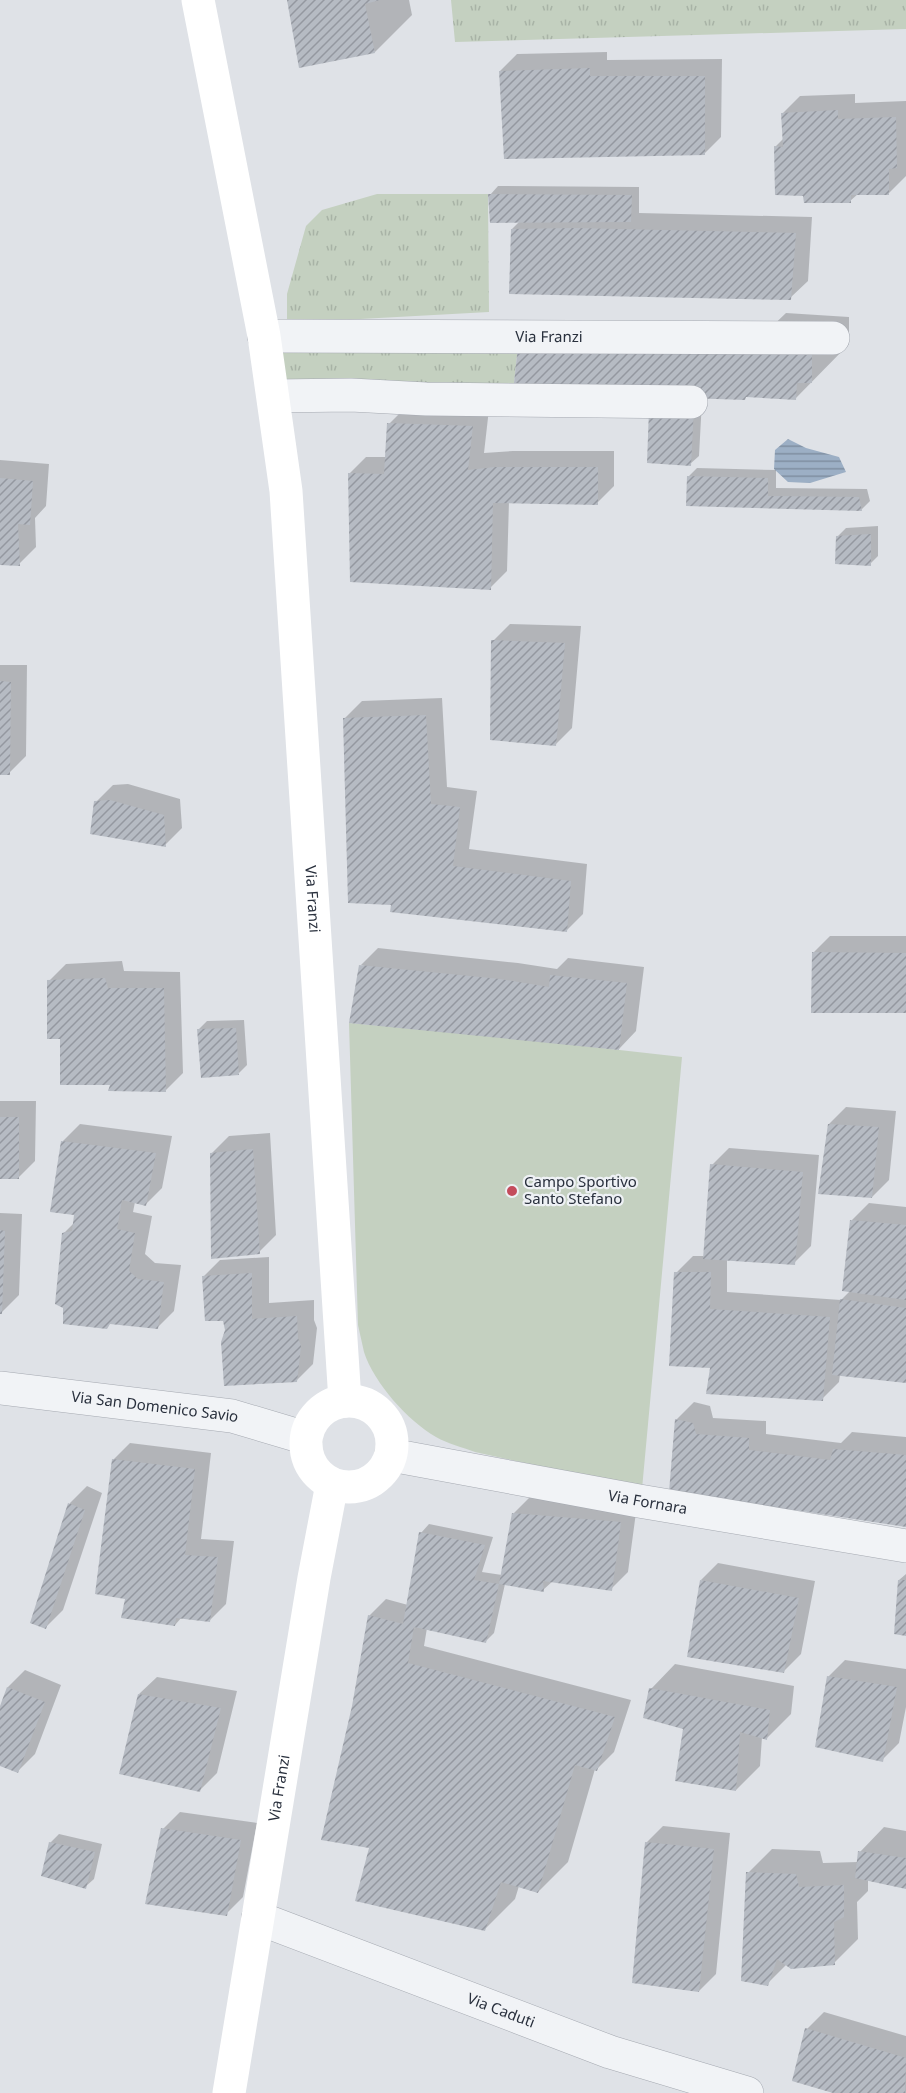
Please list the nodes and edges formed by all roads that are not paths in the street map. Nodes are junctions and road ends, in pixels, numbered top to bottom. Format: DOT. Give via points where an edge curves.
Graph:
graph roads {
  1 [pos="198,0"];
  2 [pos="264,336"];
  3 [pos="833,338"];
  4 [pos="274,396"];
  5 [pos="692,402"];
  6 [pos="0,1388"];
  7 [pos="345,1401"];
  8 [pos="306,1438"];
  9 [pos="391,1455"];
  10 [pos="332,1484"];
  11 [pos="906,1546"];
  12 [pos="258,1918"];
  13 [pos="229,2093"];
  14 [pos="747,2093"];
  1 -- 2 [label="main road, Via Franzi"];
  2 -- 3 [label="street, Via Franzi"];
  2 -- 4 [label="main road, Via Franzi"];
  4 -- 5 [label="street"];
  4 -- 7 [label="main road, Via Franzi" via="286,491"];
  6 -- 8 [label="street, Via San Domenico Savio" via="232,1416"];
  7 -- 8 [label="main road" via="319,1412"];
  7 -- 9 [label="main road" via="371,1407 382,1416 390,1428"];
  8 -- 10 [label="main road" via="311,1465"];
  9 -- 10 [label="main road" via="385,1469 368,1483 346,1488"];
  9 -- 11 [label="street, Via Fornara"];
  10 -- 12 [label="main road, Via Franzi"];
  12 -- 13 [label="main road, Via Franzi"];
  12 -- 14 [label="street, Via Caduti" via="610,2052"];
}
